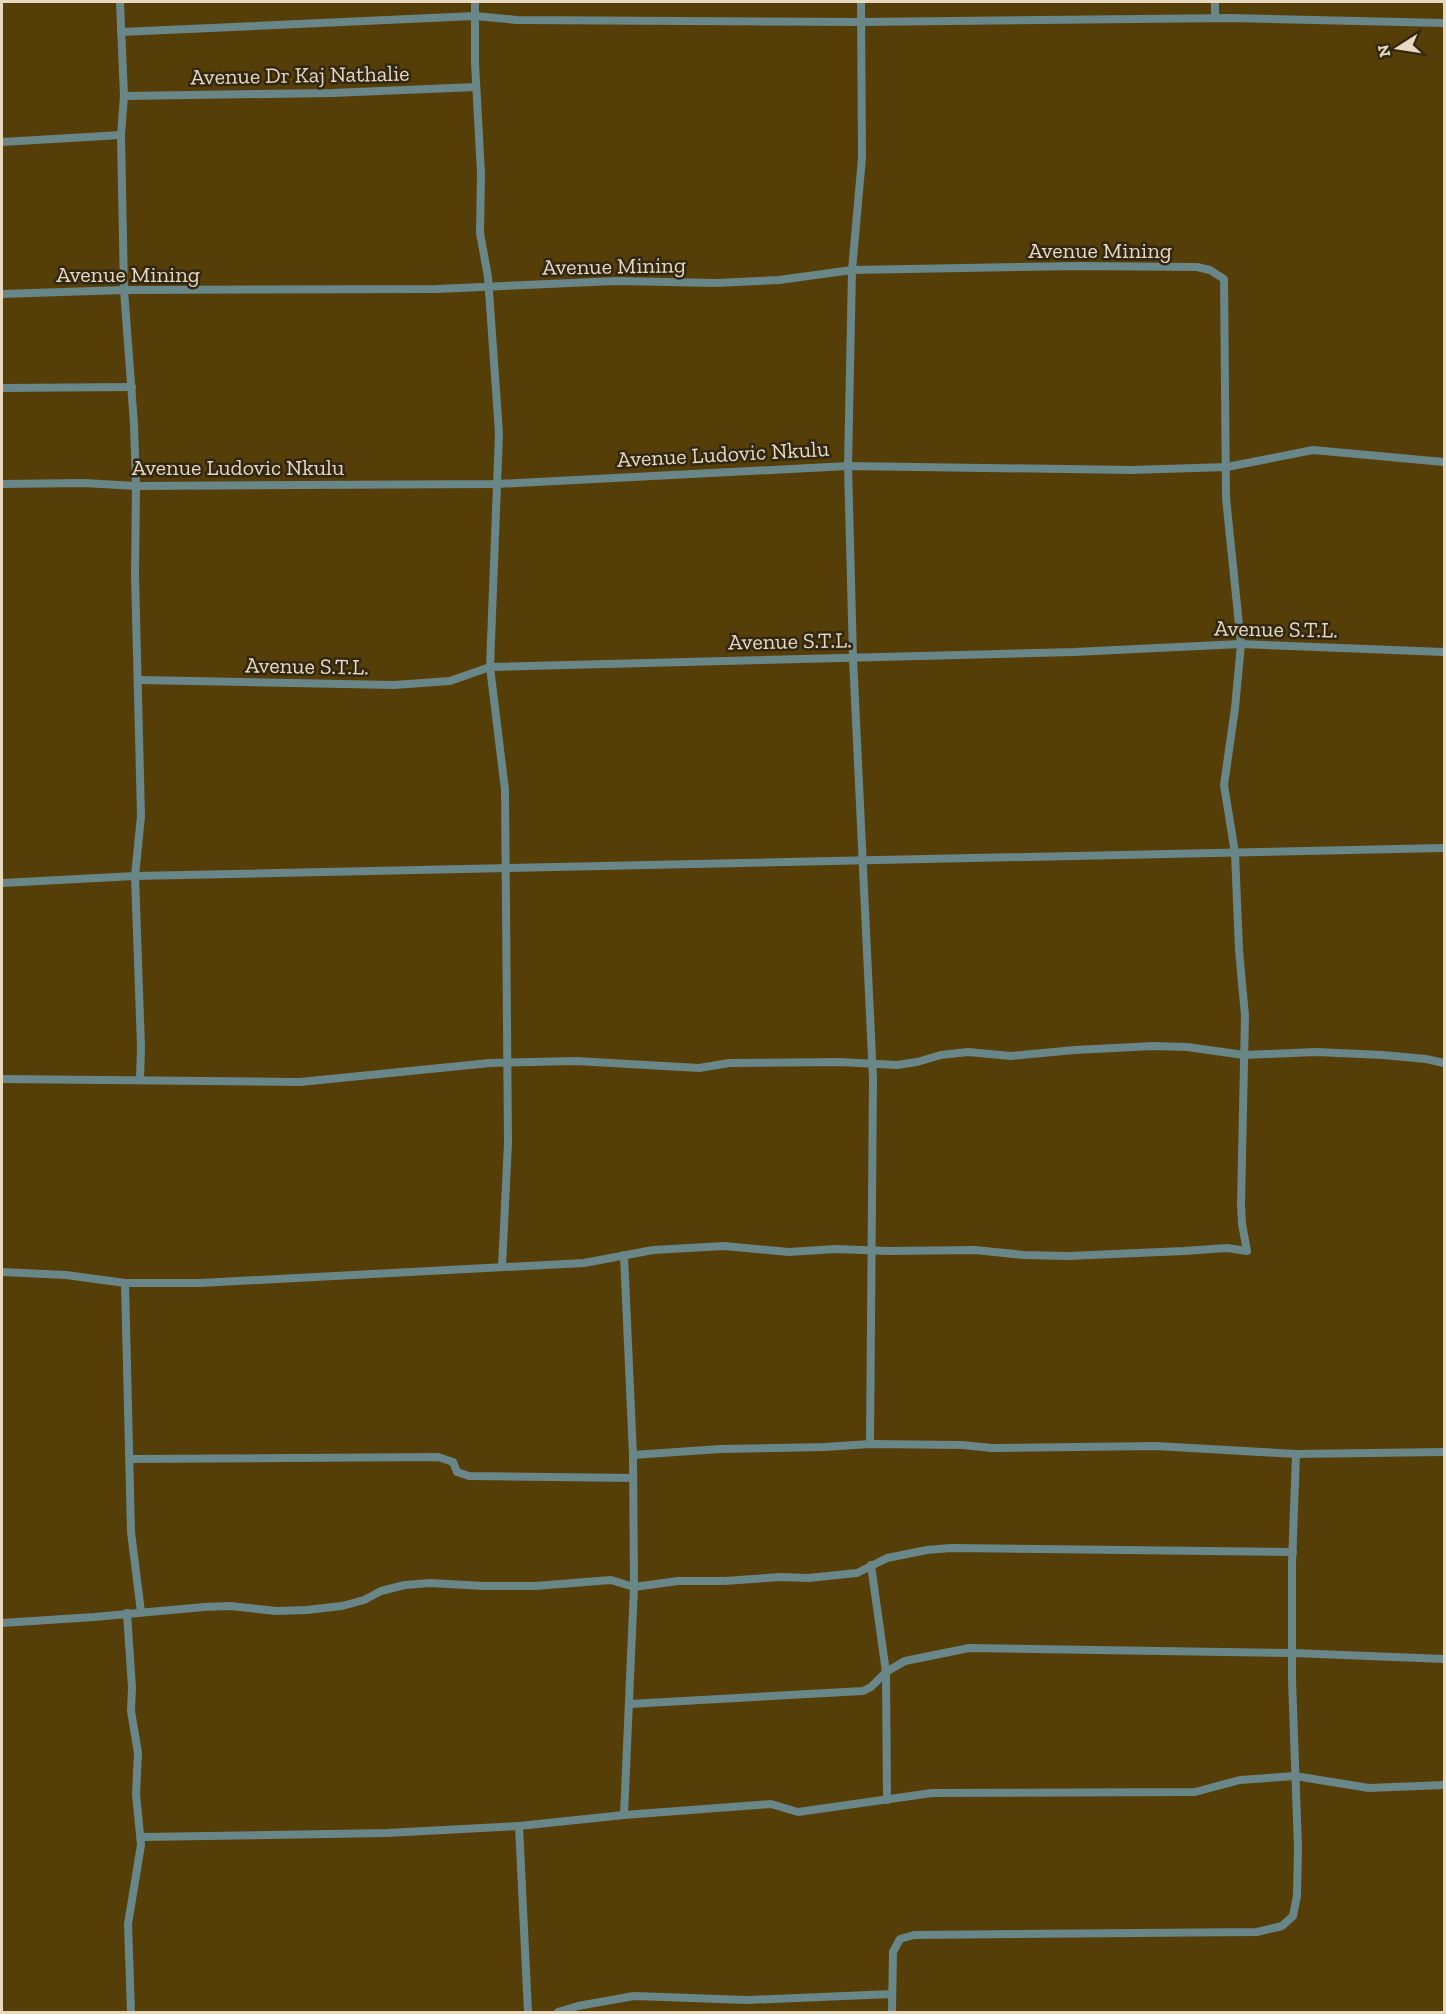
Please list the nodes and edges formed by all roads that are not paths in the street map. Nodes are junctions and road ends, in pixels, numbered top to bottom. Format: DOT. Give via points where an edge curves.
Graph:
graph roads {
  1 [pos="120,2"];
  2 [pos="475,2"];
  3 [pos="861,2"];
  4 [pos="1215,2"];
  5 [pos="475,16"];
  6 [pos="1215,18"];
  7 [pos="861,22"];
  8 [pos="1444,23"];
  9 [pos="121,32"];
  10 [pos="476,87"];
  11 [pos="124,96"];
  12 [pos="121,135"];
  13 [pos="2,142"];
  14 [pos="852,270"];
  15 [pos="488,287"];
  16 [pos="124,290"];
  17 [pos="2,294"];
  18 [pos="132,387"];
  19 [pos="2,388"];
  20 [pos="1444,462"];
  21 [pos="848,466"];
  22 [pos="1227,466"];
  23 [pos="2,484"];
  24 [pos="497,484"];
  25 [pos="136,486"];
  26 [pos="1241,644"];
  27 [pos="1444,652"];
  28 [pos="853,658"];
  29 [pos="490,667"];
  30 [pos="139,680"];
  31 [pos="1444,848"];
  32 [pos="1235,853"];
  33 [pos="863,861"];
  34 [pos="506,868"];
  35 [pos="135,876"];
  36 [pos="2,883"];
  37 [pos="1244,1055"];
  38 [pos="873,1063"];
  39 [pos="1444,1063"];
  40 [pos="507,1064"];
  41 [pos="2,1079"];
  42 [pos="140,1079"];
  43 [pos="872,1250"];
  44 [pos="624,1255"];
  45 [pos="502,1267"];
  46 [pos="2,1272"];
  47 [pos="125,1283"];
  48 [pos="870,1444"];
  49 [pos="1444,1452"];
  50 [pos="1296,1454"];
  51 [pos="633,1455"];
  52 [pos="129,1459"];
  53 [pos="633,1478"];
  54 [pos="1293,1552"];
  55 [pos="871,1565"];
  56 [pos="634,1587"];
  57 [pos="141,1612"];
  58 [pos="127,1613"];
  59 [pos="2,1623"];
  60 [pos="1293,1653"];
  61 [pos="1444,1659"];
  62 [pos="886,1672"];
  63 [pos="629,1704"];
  64 [pos="1295,1776"];
  65 [pos="1444,1785"];
  66 [pos="887,1800"];
  67 [pos="624,1815"];
  68 [pos="519,1826"];
  69 [pos="141,1837"];
  70 [pos="892,1994"];
  71 [pos="130,2013"];
  72 [pos="528,2013"];
  73 [pos="558,2013"];
  74 [pos="892,2013"];
  1 -- 9 [label="street"];
  2 -- 5 [label="street"];
  3 -- 7 [label="street"];
  4 -- 6 [label="street"];
  5 -- 7 [label="street" via="517,20"];
  5 -- 9 [label="street"];
  5 -- 10 [label="street"];
  6 -- 7 [label="street"];
  6 -- 8 [label="street"];
  7 -- 14 [label="street" via="862,158"];
  9 -- 11 [label="street"];
  10 -- 11 [label="street, Avenue Dr Kaj Nathalie"];
  10 -- 15 [label="street" via="480,233"];
  11 -- 12 [label="street"];
  12 -- 13 [label="street"];
  12 -- 16 [label="street"];
  14 -- 15 [label="street, Avenue Mining" via="779,280"];
  14 -- 21 [label="street"];
  14 -- 22 [label="street, Avenue Mining" via="1078,266 1210,270 1224,279"];
  15 -- 16 [label="street, Avenue Mining"];
  15 -- 24 [label="street" via="499,433"];
  16 -- 17 [label="street, Avenue Mining"];
  16 -- 18 [label="street"];
  18 -- 19 [label="street"];
  18 -- 25 [label="street"];
  20 -- 22 [label="street, Avenue Ludovic Nkulu" via="1313,450"];
  21 -- 22 [label="street, Avenue Ludovic Nkulu" via="1029,470"];
  21 -- 24 [label="street, Avenue Ludovic Nkulu"];
  21 -- 28 [label="street"];
  22 -- 26 [label="street" via="1226,498"];
  23 -- 25 [label="street, Avenue Ludovic Nkulu"];
  24 -- 25 [label="street, Avenue Ludovic Nkulu"];
  24 -- 29 [label="street"];
  25 -- 30 [label="street"];
  26 -- 27 [label="street, Avenue S.T.L."];
  26 -- 28 [label="street, Avenue S.T.L."];
  26 -- 32 [label="street" via="1224,785"];
  28 -- 29 [label="street, Avenue S.T.L."];
  28 -- 33 [label="street"];
  29 -- 30 [label="street, Avenue S.T.L." via="450,681 394,686"];
  29 -- 34 [label="street" via="505,790"];
  30 -- 35 [label="street" via="141,816"];
  31 -- 32 [label="street"];
  32 -- 33 [label="street"];
  32 -- 37 [label="street"];
  33 -- 34 [label="street"];
  33 -- 38 [label="street"];
  34 -- 35 [label="street"];
  34 -- 40 [label="street"];
  35 -- 36 [label="street"];
  35 -- 42 [label="street"];
  37 -- 38 [label="street" via="1153,1046 1011,1056 968,1052 897,1065"];
  37 -- 39 [label="street" via="1316,1052"];
  37 -- 43 [label="street" via="1241,1204 1247,1251 1219,1248 1068,1256 975,1250"];
  38 -- 40 [label="street" via="729,1063 699,1068 576,1061"];
  38 -- 43 [label="street"];
  40 -- 42 [label="street" via="300,1082"];
  40 -- 45 [label="street"];
  41 -- 42 [label="street"];
  43 -- 44 [label="street" via="789,1252 724,1246"];
  43 -- 48 [label="street"];
  44 -- 45 [label="street" via="584,1263"];
  44 -- 51 [label="street"];
  45 -- 47 [label="street" via="200,1283"];
  46 -- 47 [label="street"];
  47 -- 52 [label="street"];
  48 -- 50 [label="street" via="992,1448 1156,1446"];
  48 -- 51 [label="street"];
  49 -- 50 [label="street"];
  50 -- 54 [label="street"];
  51 -- 53 [label="street"];
  52 -- 53 [label="street" via="438,1457 453,1462 457,1472 469,1476"];
  52 -- 57 [label="street" via="131,1532"];
  53 -- 56 [label="street"];
  54 -- 55 [label="street" via="951,1548 904,1554"];
  54 -- 60 [label="street"];
  55 -- 56 [label="street" via="857,1573 836,1576 678,1581"];
  55 -- 62 [label="street"];
  56 -- 57 [label="street" via="611,1580 510,1586 430,1583 381,1590 342,1606 306,1610 231,1606"];
  56 -- 63 [label="street"];
  57 -- 58 [label="street"];
  58 -- 59 [label="street"];
  58 -- 69 [label="street"];
  60 -- 61 [label="street"];
  60 -- 62 [label="street" via="969,1648 905,1661"];
  60 -- 64 [label="street"];
  62 -- 63 [label="street" via="863,1691"];
  62 -- 66 [label="street"];
  63 -- 67 [label="street"];
  64 -- 65 [label="street" via="1369,1788"];
  64 -- 66 [label="street" via="1240,1780 1195,1792 932,1793"];
  64 -- 70 [label="street" via="1297,1896 1293,1916 1282,1926 1257,1932 914,1935 900,1939 893,1952"];
  66 -- 67 [label="street" via="798,1812 771,1804"];
  67 -- 68 [label="street"];
  68 -- 69 [label="street" via="387,1833"];
  68 -- 72 [label="street"];
  69 -- 71 [label="street" via="128,1924"];
  70 -- 73 [label="street" via="747,2000 634,1996"];
  70 -- 74 [label="street"];
}
